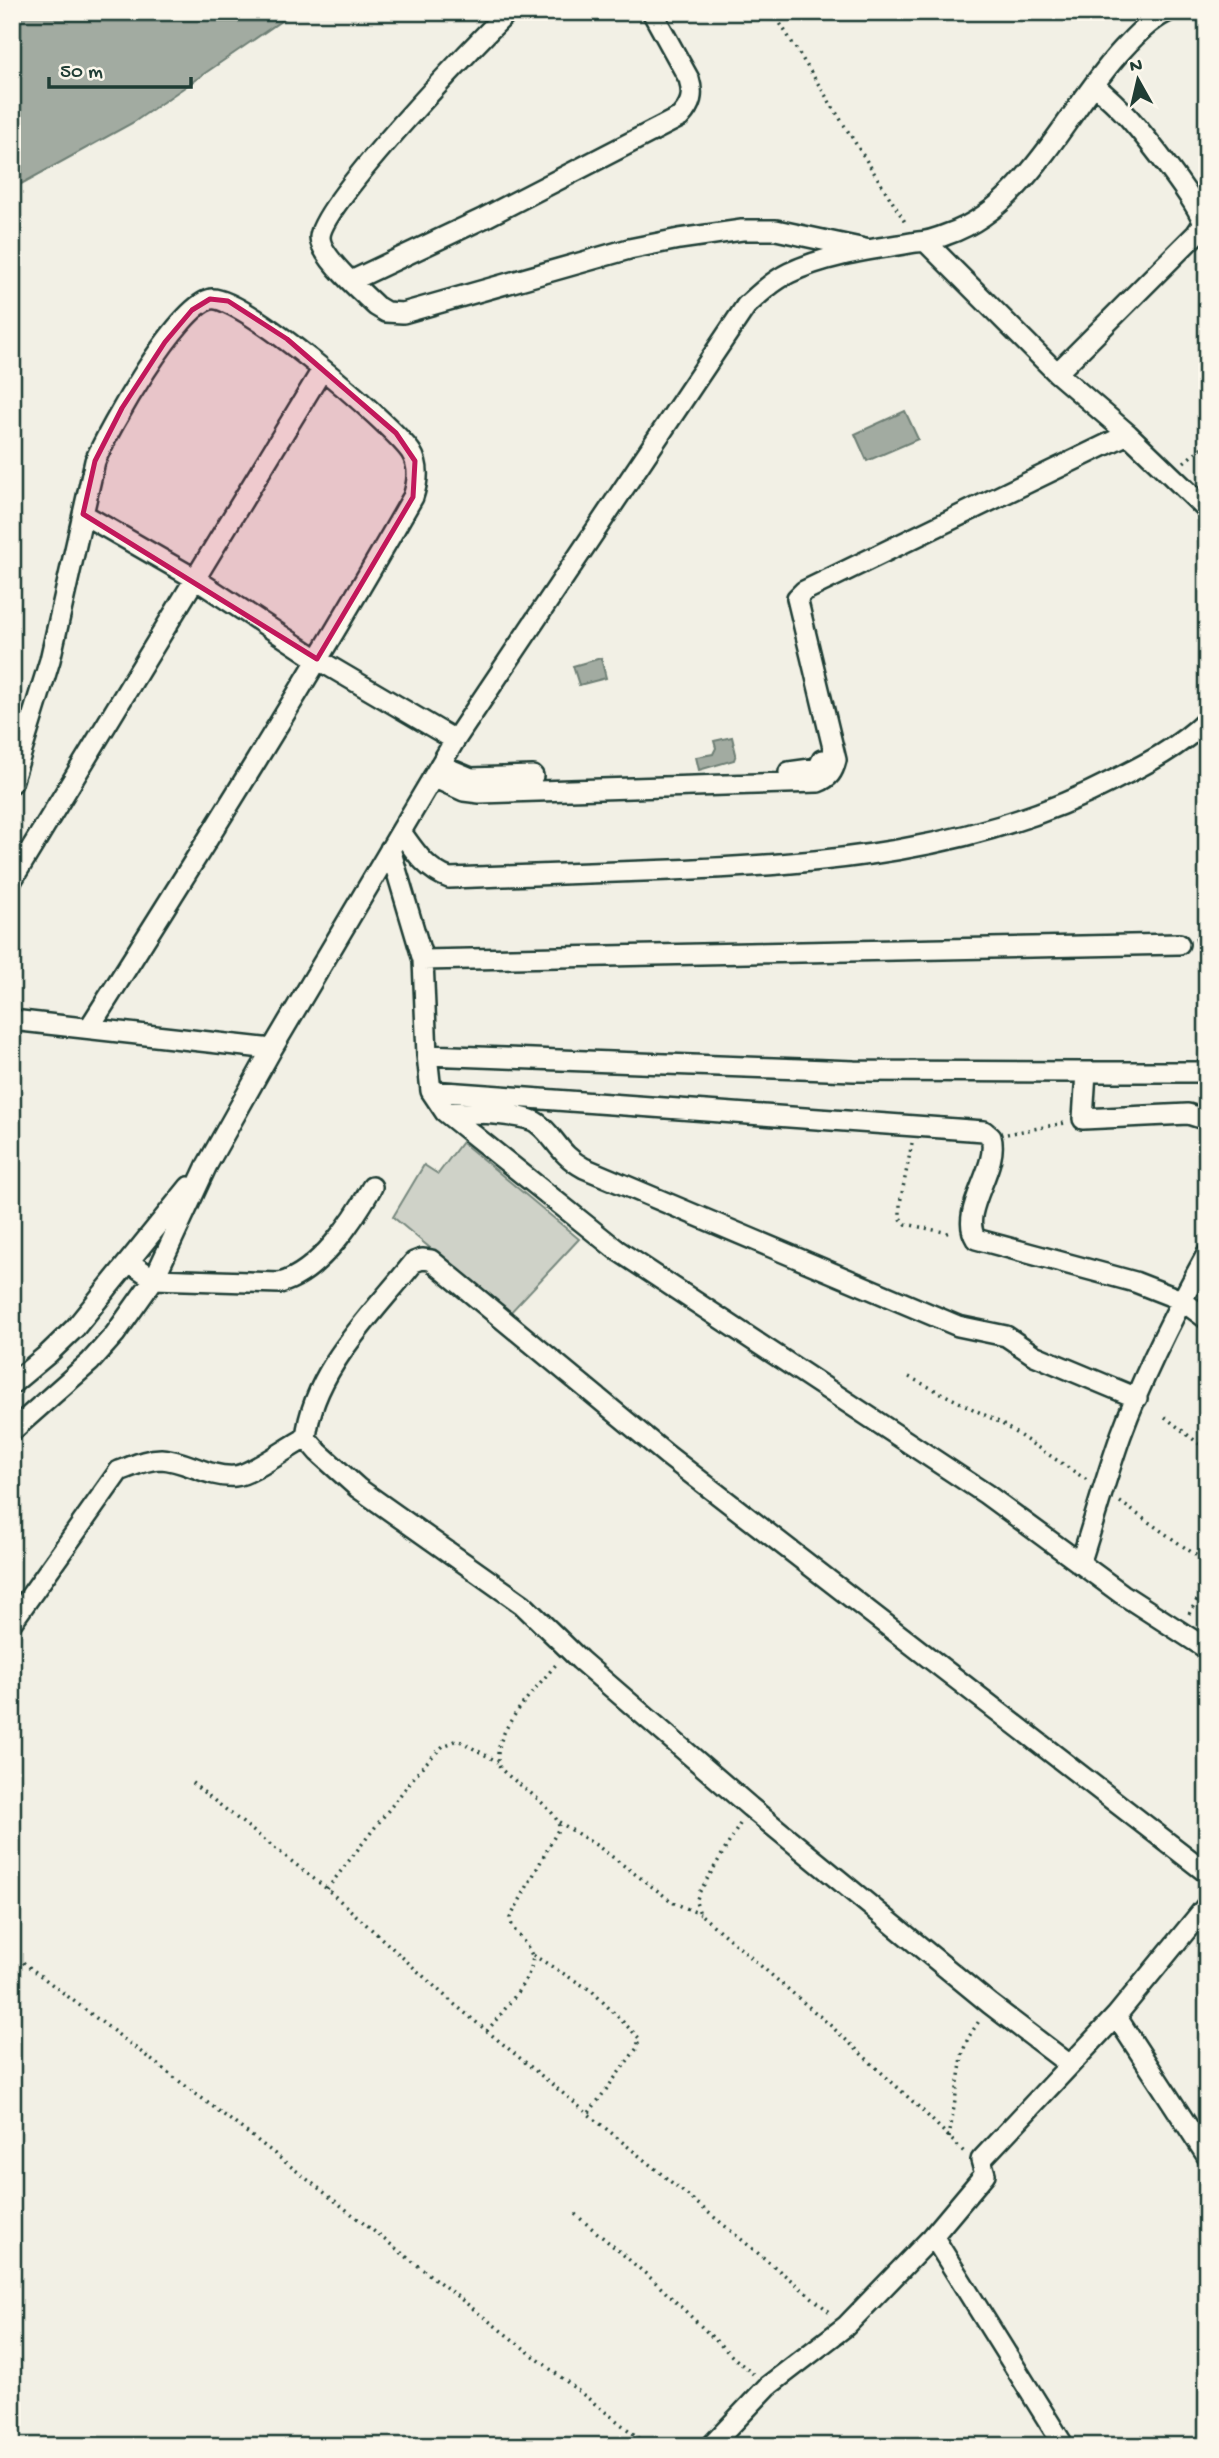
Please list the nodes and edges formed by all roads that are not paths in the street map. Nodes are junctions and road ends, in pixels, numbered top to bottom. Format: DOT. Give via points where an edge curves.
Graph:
graph roads {
  1 [pos="508,12"];
  2 [pos="652,12"];
  3 [pos="1167,12"];
  4 [pos="1094,85"];
  5 [pos="922,242"];
  6 [pos="872,250"];
  7 [pos="351,281"];
  8 [pos="322,370"];
  9 [pos="1057,373"];
  10 [pos="1122,429"];
  11 [pos="1058,455"];
  12 [pos="1207,510"];
  13 [pos="83,514"];
  14 [pos="194,578"];
  15 [pos="317,659"];
  16 [pos="1207,720"];
  17 [pos="455,740"];
  18 [pos="821,760"];
  19 [pos="437,771"];
  20 [pos="533,776"];
  21 [pos="12,783"];
  22 [pos="782,784"];
  23 [pos="401,832"];
  24 [pos="390,849"];
  25 [pos="12,880"];
  26 [pos="1179,944"];
  27 [pos="423,960"];
  28 [pos="12,1020"];
  29 [pos="89,1028"];
  30 [pos="272,1049"];
  31 [pos="427,1055"];
  32 [pos="1086,1072"];
  33 [pos="1207,1072"];
  34 [pos="431,1091"];
  35 [pos="445,1112"];
  36 [pos="1207,1120"];
  37 [pos="208,1165"];
  38 [pos="372,1187"];
  39 [pos="1207,1254"];
  40 [pos="129,1262"];
  41 [pos="154,1279"];
  42 [pos="1181,1300"];
  43 [pos="1207,1320"];
  44 [pos="12,1384"];
  45 [pos="1137,1398"];
  46 [pos="12,1430"];
  47 [pos="306,1438"];
  48 [pos="1080,1564"];
  49 [pos="12,1622"];
  50 [pos="1207,1649"];
  51 [pos="1207,1873"];
  52 [pos="1207,1905"];
  53 [pos="1116,2015"];
  54 [pos="1070,2065"];
  55 [pos="1207,2156"];
  56 [pos="933,2236"];
  57 [pos="711,2446"];
  58 [pos="1063,2446"];
  1 -- 7 [label="street" via="402,124 346,190 322,229 325,252"];
  2 -- 7 [label="street" via="690,79 693,91 688,109 680,117"];
  3 -- 4 [label="street" via="1140,30"];
  4 -- 5 [label="street" via="1028,173 990,212 959,231"];
  4 -- 9 [label="street" via="1130,119 1202,215 1203,224"];
  5 -- 6 [label="street"];
  5 -- 9 [label="street"];
  6 -- 7 [label="street" via="776,230 742,230 629,249 395,313 376,306"];
  6 -- 17 [label="street" via="788,273 746,306"];
  8 -- 13 [label="street" via="287,339 228,301 210,299 200,304 165,342 105,437"];
  8 -- 14 [label="street"];
  8 -- 15 [label="street" via="396,433 412,452 418,473 413,497"];
  9 -- 10 [label="street"];
  10 -- 11 [label="street"];
  10 -- 12 [label="street"];
  10 -- 22 [label="street" via="800,594 796,602 836,760 826,779"];
  13 -- 14 [label="street"];
  13 -- 21 [label="street" via="50,660"];
  14 -- 15 [label="street"];
  14 -- 25 [label="street"];
  15 -- 17 [label="street"];
  15 -- 29 [label="street"];
  16 -- 23 [label="street" via="1177,747 1078,799 977,834 865,856 762,866 449,878 430,867"];
  17 -- 19 [label="street"];
  18 -- 22 [label="street" via="818,768 785,774"];
  19 -- 20 [label="street" via="471,778"];
  19 -- 22 [label="street" via="464,791 480,793"];
  19 -- 23 [label="street"];
  23 -- 24 [label="street"];
  24 -- 27 [label="street"];
  24 -- 30 [label="street"];
  26 -- 27 [label="street"];
  27 -- 31 [label="street"];
  28 -- 29 [label="street"];
  29 -- 30 [label="street"];
  30 -- 37 [label="street"];
  31 -- 32 [label="street" via="840,1071"];
  31 -- 34 [label="street"];
  32 -- 33 [label="street"];
  32 -- 36 [label="street" via="1083,1119 1188,1114"];
  34 -- 35 [label="street"];
  34 -- 42 [label="street" via="984,1131 991,1137 991,1156 973,1211 971,1226 976,1239 1135,1282"];
  35 -- 45 [label="street" via="535,1121 560,1152 584,1168 958,1326 1006,1336 1034,1355"];
  35 -- 48 [label="street" via="617,1250 986,1494"];
  37 -- 40 [label="street"];
  37 -- 41 [label="street"];
  38 -- 41 [label="street" via="325,1252 293,1279 280,1283"];
  39 -- 42 [label="street"];
  40 -- 41 [label="street"];
  40 -- 44 [label="street" via="75,1328"];
  41 -- 46 [label="street" via="90,1362"];
  42 -- 43 [label="street"];
  42 -- 45 [label="street"];
  45 -- 48 [label="street"];
  47 -- 49 [label="street" via="236,1476 159,1459 120,1471"];
  47 -- 51 [label="street" via="314,1404 338,1357 414,1262 431,1260 667,1455"];
  47 -- 54 [label="street" via="358,1488 522,1604 750,1807"];
  48 -- 50 [label="street"];
  52 -- 53 [label="street"];
  53 -- 54 [label="street"];
  53 -- 55 [label="street"];
  54 -- 56 [label="street" via="981,2160 985,2174"];
  56 -- 57 [label="street" via="846,2326 768,2386"];
  56 -- 58 [label="street"];
}
